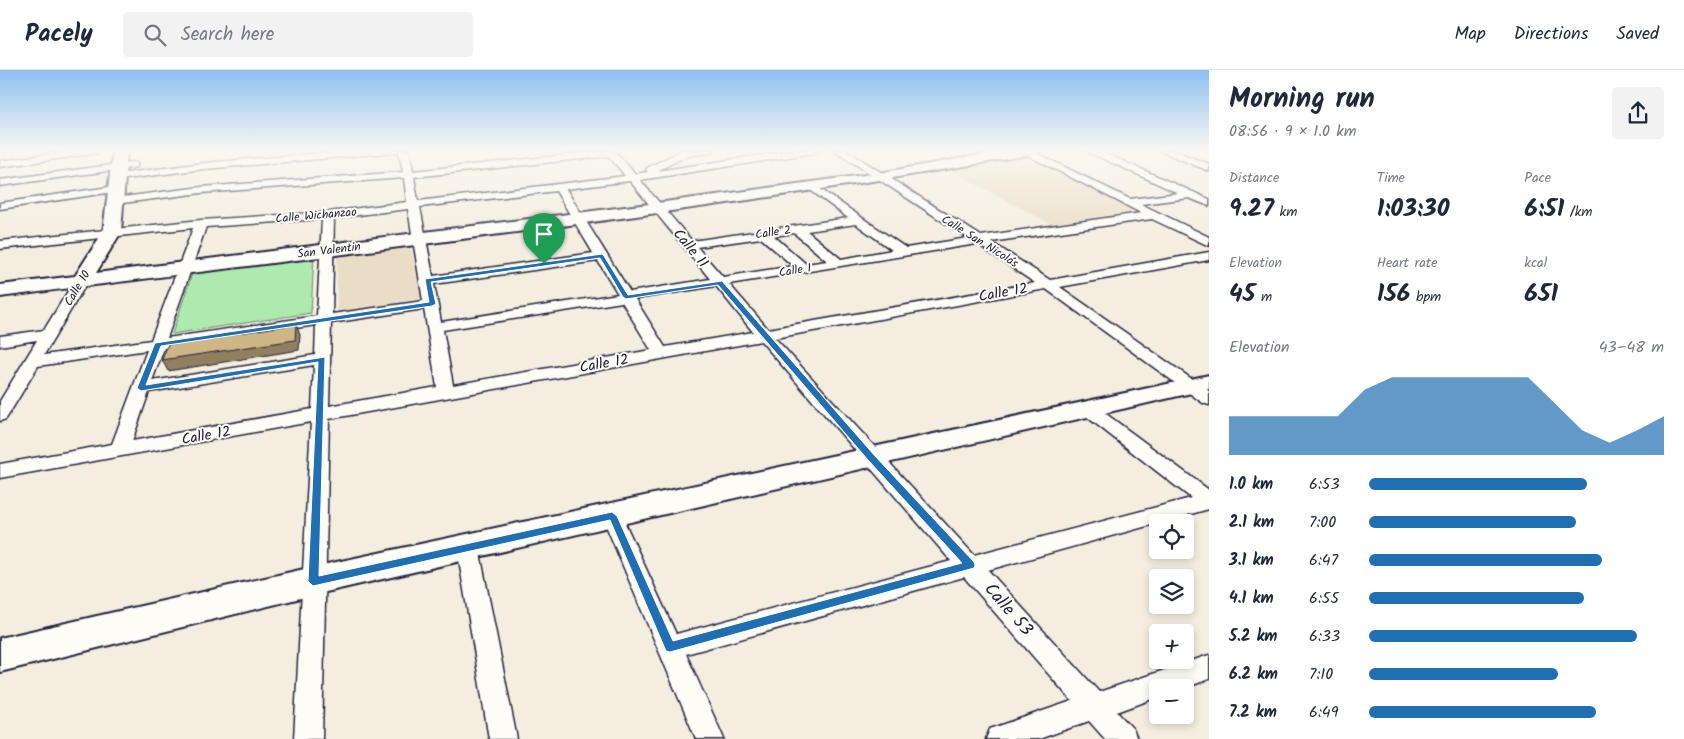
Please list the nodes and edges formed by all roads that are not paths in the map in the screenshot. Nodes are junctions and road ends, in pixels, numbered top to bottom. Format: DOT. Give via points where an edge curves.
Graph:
graph roads {
  1 [pos="124,181"];
  2 [pos="126,181"];
  3 [pos="232,181"];
  4 [pos="409,181"];
  5 [pos="606,181"];
  6 [pos="635,181"];
  7 [pos="832,181"];
  8 [pos="843,181"];
  9 [pos="886,181"];
  10 [pos="1087,181"];
  11 [pos="1159,181"];
  12 [pos="0,183"];
  13 [pos="117,183"];
  14 [pos="559,187"];
  15 [pos="813,187"];
  16 [pos="1209,193"];
  17 [pos="1190,195"];
  18 [pos="1129,202"];
  19 [pos="1209,203"];
  20 [pos="413,205"];
  21 [pos="0,206"];
  22 [pos="656,206"];
  23 [pos="328,215"];
  24 [pos="1154,215"];
  25 [pos="577,216"];
  26 [pos="858,220"];
  27 [pos="201,224"];
  28 [pos="797,229"];
  29 [pos="112,232"];
  30 [pos="764,234"];
  31 [pos="419,236"];
  32 [pos="978,241"];
  33 [pos="1209,242"];
  34 [pos="0,245"];
  35 [pos="688,245"];
  36 [pos="327,248"];
  37 [pos="904,253"];
  38 [pos="602,256"];
  39 [pos="1209,256"];
  40 [pos="838,263"];
  41 [pos="187,265"];
  42 [pos="804,269"];
  43 [pos="83,278"];
  44 [pos="428,281"];
  45 [pos="720,282"];
  46 [pos="1047,284"];
  47 [pos="0,285"];
  48 [pos="0,291"];
  49 [pos="626,297"];
  50 [pos="432,304"];
  51 [pos="324,320"];
  52 [pos="436,327"];
  53 [pos="49,334"];
  54 [pos="764,335"];
  55 [pos="0,341"];
  56 [pos="158,344"];
  57 [pos="661,353"];
  58 [pos="322,359"];
  59 [pos="32,362"];
  60 [pos="141,388"];
  61 [pos="1199,389"];
  62 [pos="446,392"];
  63 [pos="6,395"];
  64 [pos="1088,409"];
  65 [pos="320,414"];
  66 [pos="0,415"];
  67 [pos="119,450"];
  68 [pos="872,458"];
  69 [pos="0,471"];
  70 [pos="1209,501"];
  71 [pos="612,516"];
  72 [pos="468,548"];
  73 [pos="970,565"];
  74 [pos="313,581"];
  75 [pos="670,647"];
  76 [pos="0,655"];
  77 [pos="1209,667"];
  78 [pos="1094,706"];
  79 [pos="308,739"];
  80 [pos="503,739"];
  81 [pos="710,739"];
  82 [pos="1000,739"];
  83 [pos="1123,739"];
  1 -- 13 [label="street"];
  2 -- 13 [label="street"];
  3 -- 13 [label="street" via="201,190"];
  4 -- 20 [label="street"];
  5 -- 14 [label="street, Calle Wichanzao"];
  6 -- 22 [label="street, Calle 11"];
  7 -- 22 [label="main road"];
  8 -- 15 [label="main road"];
  9 -- 32 [label="street, Calle San Nicolás"];
  10 -- 18 [label="street"];
  11 -- 17 [label="street"];
  12 -- 13 [label="street"];
  13 -- 21 [label="street"];
  13 -- 29 [label="main road, Calle 10"];
  14 -- 20 [label="street, Calle Wichanzao"];
  14 -- 25 [label="street"];
  15 -- 22 [label="main road"];
  15 -- 26 [label="street"];
  16 -- 17 [label="street"];
  17 -- 18 [label="street"];
  17 -- 19 [label="street"];
  18 -- 24 [label="street"];
  20 -- 23 [label="street, Calle Wichanzao"];
  20 -- 31 [label="street"];
  22 -- 25 [label="main road, San Valentin"];
  22 -- 35 [label="street, Calle 11"];
  23 -- 27 [label="street, Calle Wichanzao"];
  23 -- 36 [label="street"];
  24 -- 32 [label="street, Calle 1"];
  24 -- 33 [label="street"];
  25 -- 31 [label="main road, San Valentin"];
  25 -- 38 [label="street"];
  26 -- 28 [label="street, Calle 2"];
  26 -- 37 [label="street"];
  27 -- 29 [label="street, Calle Wichanzao"];
  27 -- 41 [label="street"];
  28 -- 30 [label="street, Calle 2"];
  28 -- 40 [label="street"];
  29 -- 34 [label="street, Calle Wichanzao"];
  29 -- 43 [label="main road, Calle 10"];
  30 -- 35 [label="street, Calle 2"];
  30 -- 42 [label="street"];
  31 -- 36 [label="main road, San Valentin"];
  31 -- 44 [label="street"];
  32 -- 37 [label="street, Calle 1"];
  32 -- 46 [label="street, Calle San Nicolás"];
  35 -- 45 [label="street, Calle 11"];
  36 -- 41 [label="main road, San Valentin"];
  36 -- 51 [label="street"];
  37 -- 40 [label="street, Calle 1"];
  38 -- 44 [label="street"];
  38 -- 49 [label="street"];
  39 -- 46 [label="street, Calle 12"];
  40 -- 42 [label="street, Calle 1"];
  41 -- 43 [label="main road, San Valentin"];
  41 -- 56 [label="street"];
  42 -- 45 [label="street, Calle 1"];
  43 -- 47 [label="main road, San Valentin"];
  43 -- 48 [label="main road, San Valentin"];
  43 -- 53 [label="street, Calle 10"];
  44 -- 50 [label="street"];
  45 -- 49 [label="street, Calle 1"];
  45 -- 54 [label="street, Calle 11"];
  46 -- 54 [label="street, Calle 12"];
  46 -- 61 [label="street, Calle San Nicolás"];
  49 -- 52 [label="street, Calle 1"];
  49 -- 57 [label="street"];
  50 -- 51 [label="street"];
  50 -- 52 [label="street"];
  51 -- 56 [label="street"];
  51 -- 58 [label="street"];
  52 -- 62 [label="street"];
  53 -- 55 [label="street"];
  53 -- 59 [label="street, Calle 10"];
  54 -- 57 [label="street, Calle 12"];
  54 -- 68 [label="street, Calle 11"];
  56 -- 59 [label="street"];
  56 -- 60 [label="street"];
  57 -- 62 [label="street, Calle 12"];
  58 -- 60 [label="street"];
  58 -- 65 [label="street"];
  59 -- 63 [label="street, Calle 10"];
  60 -- 67 [label="street"];
  61 -- 64 [label="main road"];
  62 -- 65 [label="street, Calle 12"];
  63 -- 66 [label="street, Calle 10"];
  64 -- 68 [label="main road"];
  64 -- 70 [label="street"];
  65 -- 67 [label="street, Calle 12"];
  65 -- 74 [label="street"];
  67 -- 69 [label="street, Calle 12"];
  68 -- 71 [label="main road"];
  68 -- 73 [label="street, Calle 53"];
  70 -- 73 [label="street"];
  71 -- 72 [label="main road"];
  71 -- 75 [label="street"];
  72 -- 74 [label="main road"];
  72 -- 80 [label="street"];
  73 -- 75 [label="street"];
  73 -- 78 [label="street, Calle 53"];
  74 -- 76 [label="main road"];
  74 -- 79 [label="street"];
  75 -- 81 [label="street"];
  77 -- 78 [label="street"];
  78 -- 82 [label="street"];
  78 -- 83 [label="street, Calle 53"];
}
